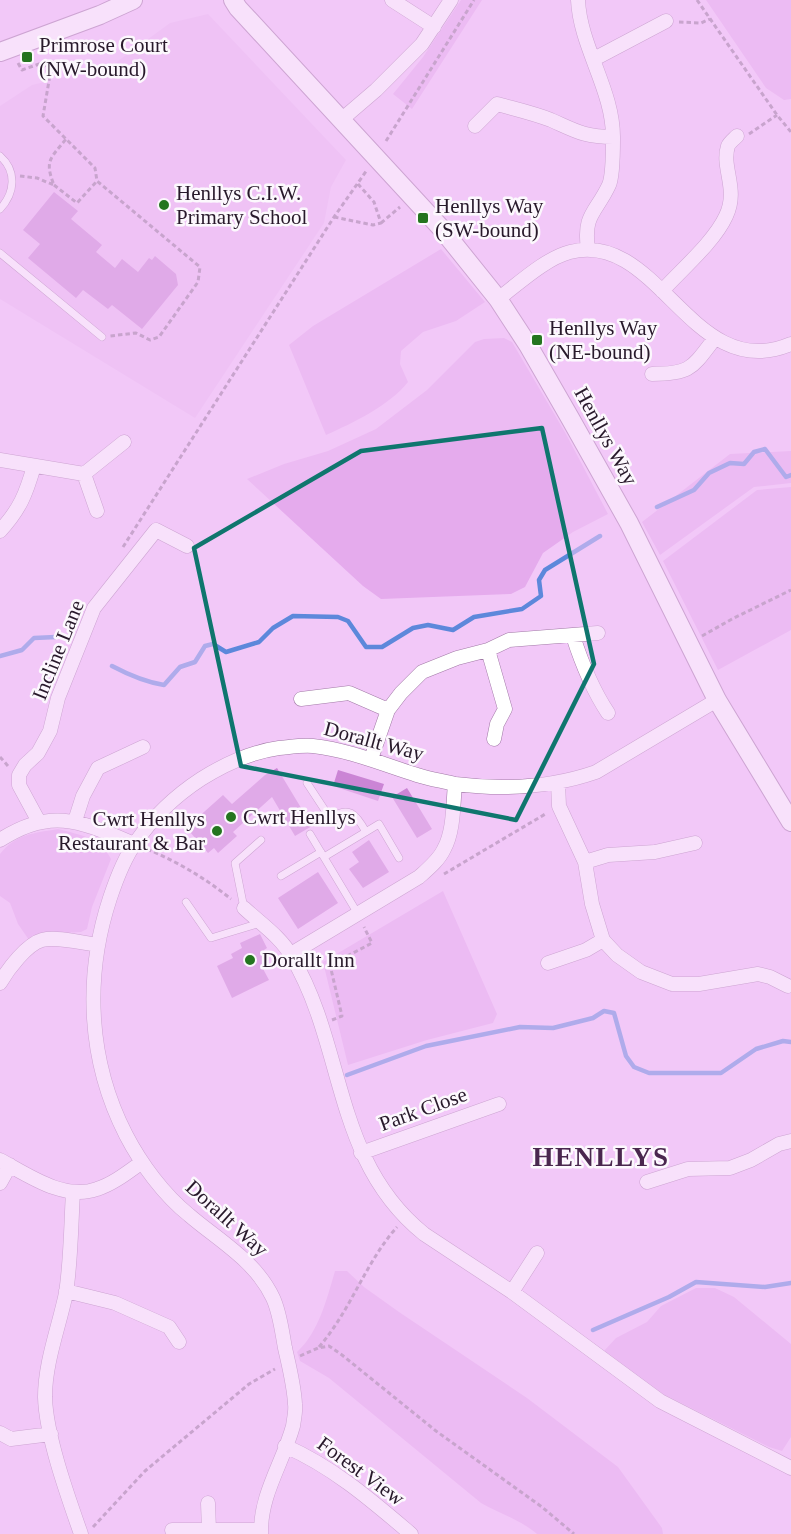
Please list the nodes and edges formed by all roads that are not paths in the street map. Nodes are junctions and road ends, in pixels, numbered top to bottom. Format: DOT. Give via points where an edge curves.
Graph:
graph roads {
  1 [pos="133,0"];
  2 [pos="233,0"];
  3 [pos="392,0"];
  4 [pos="451,0"];
  5 [pos="578,0"];
  6 [pos="666,21"];
  7 [pos="434,27"];
  8 [pos="4,51"];
  9 [pos="594,59"];
  10 [pos="341,120"];
  11 [pos="475,126"];
  12 [pos="737,136"];
  13 [pos="613,137"];
  14 [pos="0,156"];
  15 [pos="0,209"];
  16 [pos="588,249"];
  17 [pos="0,253"];
  18 [pos="662,291"];
  19 [pos="498,299"];
  20 [pos="102,337"];
  21 [pos="715,338"];
  22 [pos="791,344"];
  23 [pos="652,374"];
  24 [pos="124,442"];
  25 [pos="0,460"];
  26 [pos="34,466"];
  27 [pos="84,474"];
  28 [pos="97,511"];
  29 [pos="0,531"];
  30 [pos="187,546"];
  31 [pos="598,633"];
  32 [pos="573,636"];
  33 [pos="488,650"];
  34 [pos="302,699"];
  35 [pos="717,699"];
  36 [pos="388,710"];
  37 [pos="608,714"];
  38 [pos="494,739"];
  39 [pos="143,747"];
  40 [pos="371,759"];
  41 [pos="307,783"];
  42 [pos="558,783"];
  43 [pos="455,784"];
  44 [pos="75,821"];
  45 [pos="39,822"];
  46 [pos="791,822"];
  47 [pos="366,832"];
  48 [pos="310,834"];
  49 [pos="0,840"];
  50 [pos="261,840"];
  51 [pos="695,843"];
  52 [pos="134,844"];
  53 [pos="322,855"];
  54 [pos="399,858"];
  55 [pos="585,862"];
  56 [pos="281,876"];
  57 [pos="186,902"];
  58 [pos="244,908"];
  59 [pos="357,914"];
  60 [pos="260,923"];
  61 [pos="603,939"];
  62 [pos="98,945"];
  63 [pos="291,954"];
  64 [pos="548,963"];
  65 [pos="0,983"];
  66 [pos="788,986"];
  67 [pos="499,1104"];
  68 [pos="791,1141"];
  69 [pos="362,1153"];
  70 [pos="5,1162"];
  71 [pos="142,1162"];
  72 [pos="647,1182"];
  73 [pos="0,1183"];
  74 [pos="73,1192"];
  75 [pos="537,1253"];
  76 [pos="66,1291"];
  77 [pos="512,1292"];
  78 [pos="178,1342"];
  79 [pos="0,1434"];
  80 [pos="51,1434"];
  81 [pos="285,1446"];
  82 [pos="791,1468"];
  83 [pos="208,1503"];
  84 [pos="172,1530"];
  85 [pos="209,1530"];
  86 [pos="261,1532"];
  87 [pos="81,1534"];
  88 [pos="411,1534"];
  1 -- 8 [label="street"];
  2 -- 10 [label="street, Henllys Way"];
  3 -- 7 [label="street"];
  4 -- 7 [label="street"];
  5 -- 9 [label="street" via="579,18"];
  6 -- 9 [label="street"];
  7 -- 10 [label="street" via="399,69"];
  9 -- 13 [label="street"];
  10 -- 19 [label="street, Henllys Way" via="413,196"];
  11 -- 13 [label="street" via="497,104 574,132"];
  12 -- 18 [label="street" via="728,145 732,190 727,215 714,235"];
  13 -- 16 [label="street" via="610,183 589,217"];
  14 -- 15 [label="lane" via="12,175 11,194"];
  16 -- 18 [label="street" via="626,260"];
  16 -- 19 [label="street" via="554,258"];
  17 -- 20 [label="lane"];
  18 -- 21 [label="street"];
  19 -- 35 [label="street, Henllys Way" via="545,373 629,523"];
  21 -- 22 [label="street" via="738,350 768,351"];
  21 -- 23 [label="street" via="694,365 675,374"];
  24 -- 27 [label="street"];
  25 -- 26 [label="street"];
  26 -- 27 [label="street"];
  26 -- 29 [label="street" via="25,496"];
  27 -- 28 [label="street"];
  30 -- 45 [label="street, Incline Lane" via="156,530 94,608 58,698 50,731 19,775 19,785"];
  31 -- 32 [label="street"];
  32 -- 33 [label="street" via="509,640"];
  32 -- 37 [label="street" via="596,696"];
  33 -- 36 [label="street" via="422,672"];
  33 -- 38 [label="street" via="505,708 496,724"];
  34 -- 36 [label="street" via="349,693"];
  35 -- 42 [label="street, Dorallt Way" via="596,772"];
  35 -- 46 [label="street, Henllys Way"];
  36 -- 40 [label="street"];
  39 -- 44 [label="street" via="98,768"];
  40 -- 43 [label="street, Dorallt Way"];
  40 -- 52 [label="street, Dorallt Way" via="310,746 248,755 180,793"];
  41 -- 47 [label="lane" via="330,818 344,811 351,813"];
  42 -- 43 [label="street, Dorallt Way" via="484,788"];
  42 -- 55 [label="street" via="559,806"];
  43 -- 59 [label="street" via="445,848 425,872"];
  44 -- 45 [label="street"];
  44 -- 52 [label="street"];
  45 -- 49 [label="street" via="16,829"];
  47 -- 53 [label="lane"];
  47 -- 54 [label="lane" via="379,824"];
  48 -- 53 [label="lane"];
  50 -- 58 [label="lane" via="236,863"];
  51 -- 55 [label="street"];
  52 -- 62 [label="street, Dorallt Way" via="116,881"];
  53 -- 56 [label="lane"];
  53 -- 59 [label="lane"];
  55 -- 61 [label="street"];
  57 -- 60 [label="lane" via="210,938"];
  58 -- 60 [label="street"];
  59 -- 63 [label="street"];
  60 -- 63 [label="street"];
  61 -- 64 [label="street" via="586,950"];
  61 -- 66 [label="street" via="617,956 641,972 672,984 699,984 758,974"];
  62 -- 65 [label="street" via="41,940 21,954"];
  62 -- 71 [label="street, Dorallt Way" via="93,976 97,1055 114,1111"];
  63 -- 69 [label="street" via="310,990"];
  67 -- 69 [label="street, Park Close"];
  68 -- 72 [label="street" via="730,1168 688,1169"];
  69 -- 77 [label="street" via="406,1217 424,1234"];
  70 -- 73 [label="street"];
  70 -- 74 [label="street" via="56,1188"];
  71 -- 74 [label="street" via="96,1190"];
  71 -- 81 [label="street, Dorallt Way" via="187,1214 259,1275 274,1299 296,1406"];
  74 -- 76 [label="street"];
  75 -- 77 [label="street"];
  76 -- 78 [label="street" via="115,1303 169,1327"];
  76 -- 80 [label="street" via="48,1368 45,1397"];
  77 -- 82 [label="street" via="660,1401"];
  79 -- 80 [label="street" via="11,1439"];
  80 -- 87 [label="street"];
  81 -- 86 [label="street, Dorallt Way" via="263,1505"];
  81 -- 88 [label="street, Forest View" via="350,1483"];
  83 -- 85 [label="street"];
  84 -- 85 [label="street, Dorallt Way"];
  85 -- 86 [label="street, Dorallt Way"];
}
